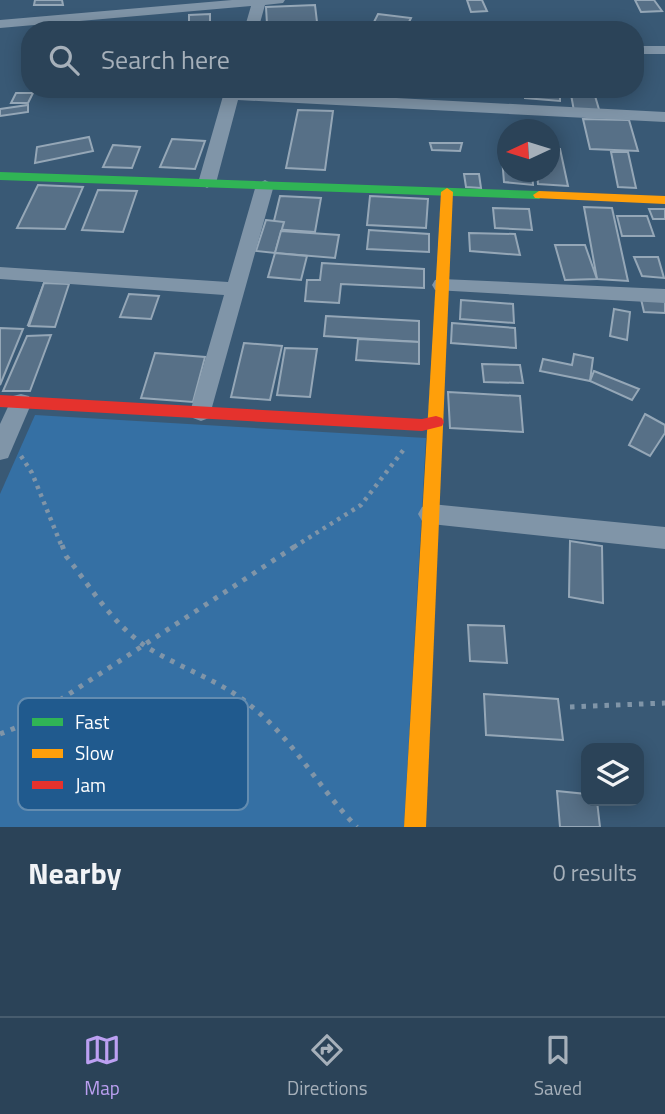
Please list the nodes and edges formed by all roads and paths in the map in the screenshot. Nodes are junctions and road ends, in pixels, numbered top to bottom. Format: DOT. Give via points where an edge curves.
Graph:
graph roads {
  1 [pos="105,0"];
  2 [pos="278,0"];
  3 [pos="260,1"];
  4 [pos="109,15"];
  5 [pos="36,21"];
  6 [pos="254,21"];
  7 [pos="21,22"];
  8 [pos="0,24"];
  9 [pos="644,50"];
  10 [pos="665,50"];
  11 [pos="230,98"];
  12 [pos="336,98"];
  13 [pos="665,117"];
  14 [pos="0,176"];
  15 [pos="207,183"];
  16 [pos="265,185"];
  17 [pos="447,192"];
  18 [pos="665,200"];
  19 [pos="0,273"];
  20 [pos="442,285"];
  21 [pos="236,289"];
  22 [pos="665,296"];
  23 [pos="11,401"];
  24 [pos="201,412"];
  25 [pos="429,423"];
  26 [pos="4,442"];
  27 [pos="431,514"];
  28 [pos="665,537"];
  29 [pos="143,644"];
  30 [pos="62,698"];
  31 [pos="240,698"];
  32 [pos="248,703"];
  33 [pos="665,703"];
  34 [pos="570,707"];
  35 [pos="18,727"];
  36 [pos="0,734"];
  37 [pos="357,827"];
  38 [pos="415,827"];
  1 -- 4 [label="street"];
  2 -- 3 [label="street"];
  3 -- 4 [label="street"];
  3 -- 6 [label="street"];
  4 -- 5 [label="street"];
  7 -- 8 [label="street"];
  9 -- 10 [label="street"];
  11 -- 15 [label="street"];
  12 -- 13 [label="street"];
  14 -- 15 [label="street"];
  15 -- 16 [label="street"];
  16 -- 17 [label="street"];
  16 -- 21 [label="street"];
  17 -- 18 [label="street"];
  17 -- 20 [label="street"];
  19 -- 21 [label="street"];
  20 -- 22 [label="street"];
  20 -- 25 [label="street"];
  21 -- 24 [label="street"];
  23 -- 24 [label="street"];
  23 -- 26 [label="street"];
  24 -- 25 [label="street"];
  25 -- 27 [label="street"];
  25 -- 29 [label="path" via="361,505"];
  26 -- 29 [label="path" via="32,473 66,556 111,613"];
  27 -- 28 [label="street"];
  27 -- 38 [label="street"];
  29 -- 30 [label="path"];
  29 -- 31 [label="path"];
  32 -- 37 [label="path" via="299,754"];
  33 -- 34 [label="path"];
  35 -- 36 [label="path"];
}
